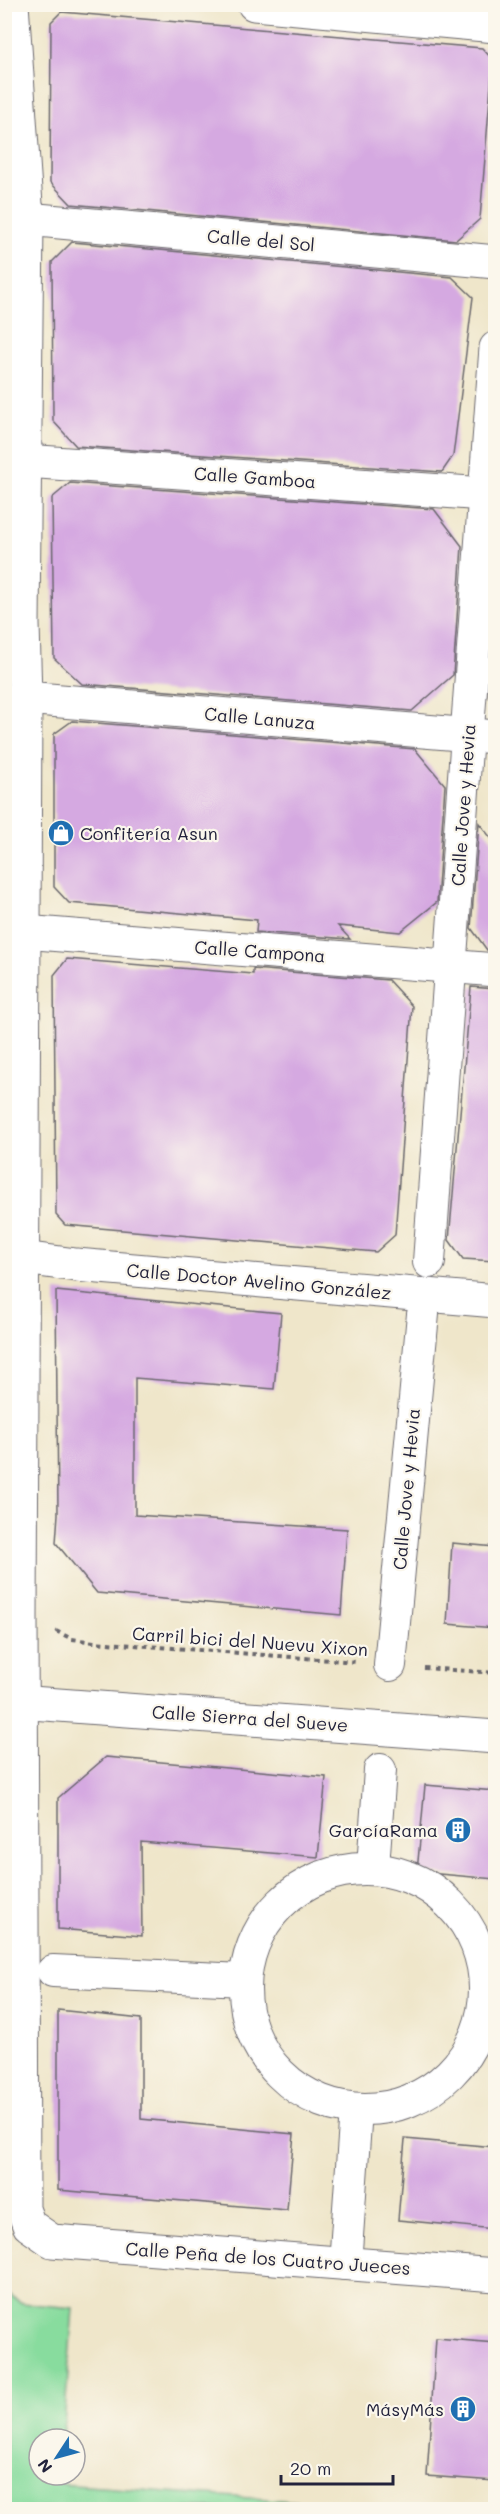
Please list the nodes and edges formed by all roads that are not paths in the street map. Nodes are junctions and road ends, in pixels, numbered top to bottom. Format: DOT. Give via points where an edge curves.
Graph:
graph roads {
  1 [pos="12,4"];
  2 [pos="254,4"];
  3 [pos="495,26"];
  4 [pos="27,219"];
  5 [pos="495,262"];
  6 [pos="495,348"];
  7 [pos="26,461"];
  8 [pos="484,494"];
  9 [pos="25,698"];
  10 [pos="481,736"];
  11 [pos="24,932"];
  12 [pos="452,965"];
  13 [pos="495,970"];
  14 [pos="23,1258"];
  15 [pos="429,1262"];
  16 [pos="495,1301"];
  17 [pos="423,1314"];
  18 [pos="390,1665"];
  19 [pos="13,1700"];
  20 [pos="495,1737"];
  21 [pos="380,1770"];
  22 [pos="373,1867"];
  23 [pos="53,1971"];
  24 [pos="243,1980"];
  25 [pos="491,1998"];
  26 [pos="356,2110"];
  27 [pos="345,2264"];
  28 [pos="495,2275"];
  1 -- 4 [label="street"];
  2 -- 3 [label="street"];
  4 -- 5 [label="street, Calle del Sol"];
  4 -- 7 [label="street"];
  6 -- 8 [label="street, Calle Jove y Hevia"];
  7 -- 8 [label="street, Calle Gamboa"];
  7 -- 9 [label="street"];
  8 -- 10 [label="street, Calle Jove y Hevia"];
  9 -- 10 [label="street, Calle Lanuza"];
  9 -- 11 [label="street"];
  10 -- 12 [label="street, Calle Jove y Hevia"];
  11 -- 12 [label="street, Calle Campona"];
  11 -- 14 [label="street"];
  12 -- 13 [label="street, Calle Campona"];
  12 -- 15 [label="street, Calle Jove y Hevia"];
  14 -- 16 [label="street, Calle Doctor Avelino González"];
  14 -- 19 [label="street" via="21,1631"];
  17 -- 18 [label="street, Calle Jove y Hevia"];
  19 -- 20 [label="street, Calle Sierra del Sueve"];
  19 -- 27 [label="street, Calle Peña de los Cuatro Jueces" via="23,2209 29,2225 51,2241"];
  21 -- 22 [label="street"];
  22 -- 24 [label="street" via="336,1870 300,1886 272,1910 252,1943"];
  22 -- 25 [label="street" via="410,1876 443,1896 468,1925"];
  23 -- 24 [label="street"];
  24 -- 26 [label="street" via="247,2017 262,2053 287,2082 319,2101"];
  25 -- 26 [label="street" via="477,2035 458,2067 429,2092 394,2106"];
  26 -- 27 [label="street"];
  27 -- 28 [label="street, Calle Peña de los Cuatro Jueces"];
}
